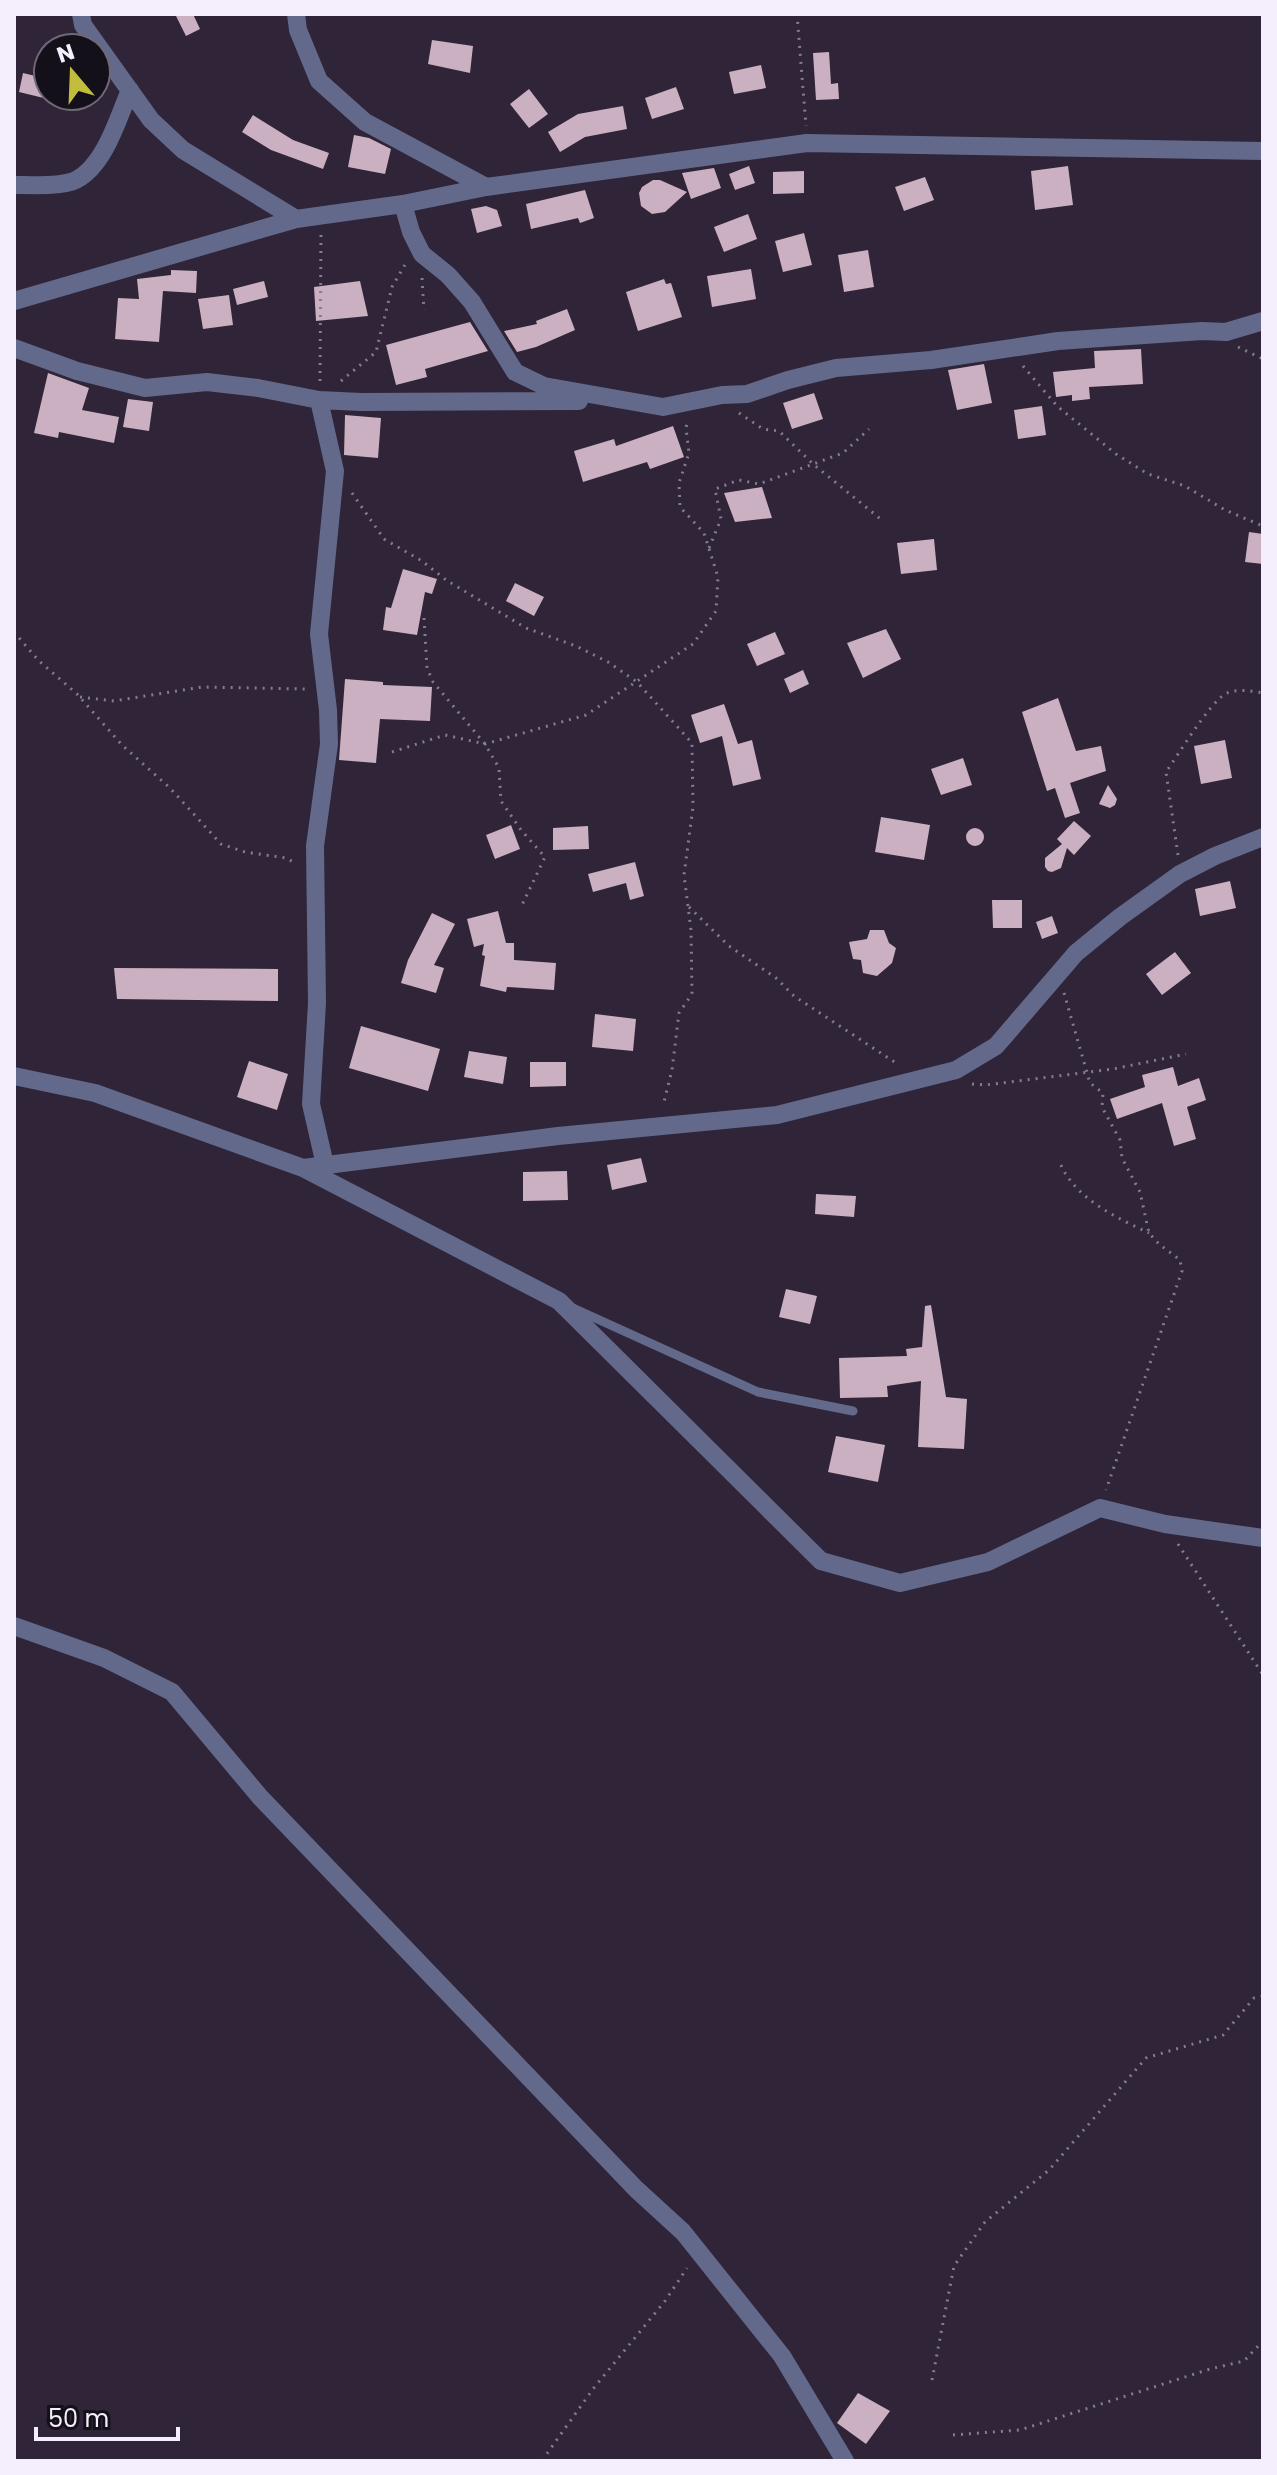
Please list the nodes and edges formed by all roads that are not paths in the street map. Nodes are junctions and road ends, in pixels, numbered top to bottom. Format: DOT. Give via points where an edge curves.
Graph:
graph roads {
  1 [pos="81,14"];
  2 [pos="296,14"];
  3 [pos="130,90"];
  4 [pos="1263,151"];
  5 [pos="14,185"];
  6 [pos="486,187"];
  7 [pos="403,204"];
  8 [pos="296,219"];
  9 [pos="14,301"];
  10 [pos="1263,321"];
  11 [pos="14,348"];
  12 [pos="319,400"];
  13 [pos="616,400"];
  14 [pos="1263,837"];
  15 [pos="14,1076"];
  16 [pos="325,1165"];
  17 [pos="303,1168"];
  18 [pos="559,1301"];
  19 [pos="853,1411"];
  20 [pos="1263,1538"];
  21 [pos="14,1626"];
  22 [pos="845,2461"];
  1 -- 3 [label="street" via="83,25"];
  2 -- 6 [label="street" via="319,81 365,122"];
  3 -- 5 [label="street" via="105,152 76,180"];
  3 -- 8 [label="street" via="151,120 183,150"];
  4 -- 6 [label="street" via="807,143"];
  6 -- 7 [label="street"];
  7 -- 8 [label="street"];
  7 -- 13 [label="street" via="420,251 472,302 515,372 544,386"];
  8 -- 9 [label="street"];
  10 -- 13 [label="street" via="1226,332 1058,341 836,368 747,394 663,407"];
  11 -- 12 [label="street" via="145,388 207,382"];
  12 -- 13 [label="street"];
  12 -- 16 [label="street" via="335,471 319,634 329,744 315,846 317,1003 311,1104"];
  14 -- 16 [label="street" via="1180,874 1120,917 1076,953 996,1046 956,1070 777,1115"];
  15 -- 17 [label="street" via="95,1093"];
  16 -- 17 [label="street"];
  17 -- 18 [label="street"];
  18 -- 19 [label="lane" via="758,1392"];
  18 -- 20 [label="street" via="821,1561 900,1583 988,1562 1100,1508"];
  21 -- 22 [label="street" via="104,1658 172,1692 260,1797 683,2232 782,2356"];
}
